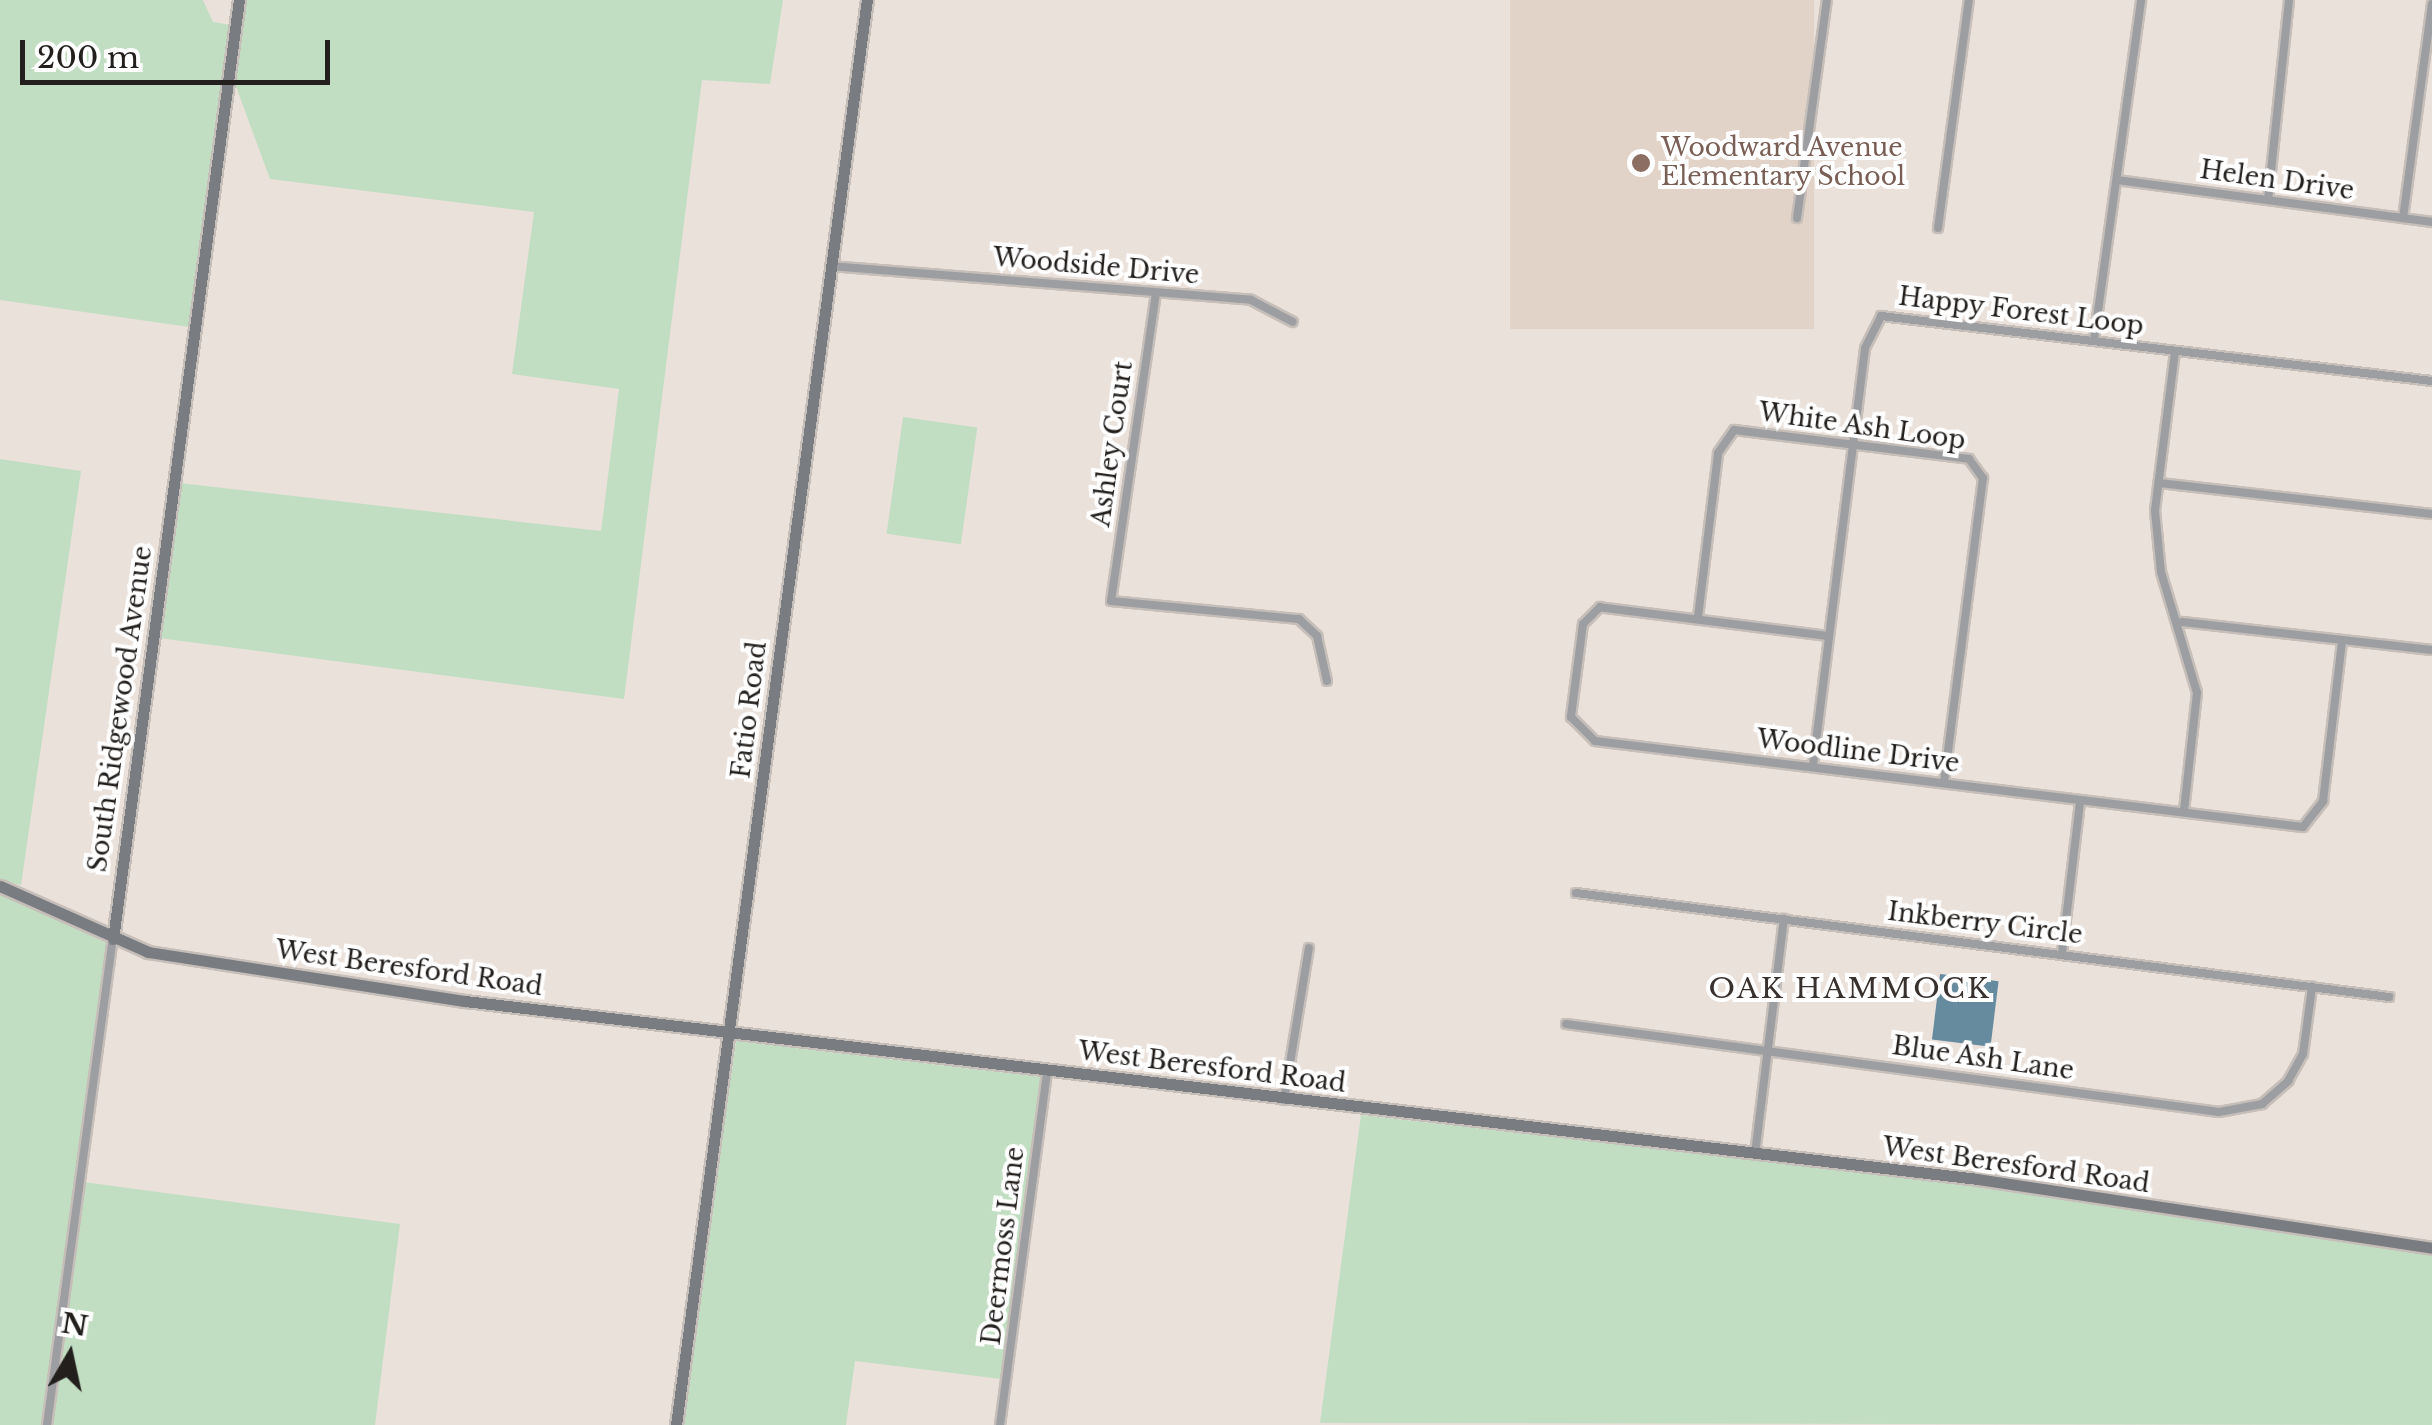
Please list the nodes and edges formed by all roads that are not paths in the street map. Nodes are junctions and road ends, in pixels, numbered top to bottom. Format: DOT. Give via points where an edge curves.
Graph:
graph roads {
  1 [pos="240,0"];
  2 [pos="867,0"];
  3 [pos="1827,0"];
  4 [pos="1969,0"];
  5 [pos="2141,0"];
  6 [pos="2288,0"];
  7 [pos="2432,4"];
  8 [pos="2420,90"];
  9 [pos="2432,92"];
  10 [pos="2117,180"];
  11 [pos="2268,200"];
  12 [pos="1797,218"];
  13 [pos="2402,218"];
  14 [pos="2432,222"];
  15 [pos="1938,228"];
  16 [pos="831,266"];
  17 [pos="1156,293"];
  18 [pos="1293,322"];
  19 [pos="2094,340"];
  20 [pos="2175,352"];
  21 [pos="2432,382"];
  22 [pos="1854,445"];
  23 [pos="2158,484"];
  24 [pos="2432,514"];
  25 [pos="1698,618"];
  26 [pos="2182,622"];
  27 [pos="1828,636"];
  28 [pos="2342,641"];
  29 [pos="2432,650"];
  30 [pos="1327,680"];
  31 [pos="1813,766"];
  32 [pos="1944,783"];
  33 [pos="2080,802"];
  34 [pos="2184,812"];
  35 [pos="0,886"];
  36 [pos="1576,893"];
  37 [pos="1784,919"];
  38 [pos="112,939"];
  39 [pos="1309,948"];
  40 [pos="2062,953"];
  41 [pos="2312,987"];
  42 [pos="2390,997"];
  43 [pos="1566,1024"];
  44 [pos="732,1034"];
  45 [pos="1766,1052"];
  46 [pos="1047,1072"];
  47 [pos="1284,1100"];
  48 [pos="1755,1154"];
  49 [pos="2432,1248"];
  50 [pos="48,1425"];
  51 [pos="676,1425"];
  52 [pos="1000,1425"];
  1 -- 38 [label="street, South Ridgewood Avenue"];
  2 -- 16 [label="street, Fatio Road"];
  3 -- 12 [label="street"];
  4 -- 15 [label="street"];
  5 -- 10 [label="street"];
  6 -- 11 [label="street"];
  7 -- 8 [label="street"];
  8 -- 9 [label="street"];
  8 -- 13 [label="street"];
  10 -- 11 [label="street, Helen Drive"];
  10 -- 19 [label="street"];
  11 -- 13 [label="street, Helen Drive"];
  13 -- 14 [label="street, Helen Drive"];
  16 -- 17 [label="street, Woodside Drive"];
  16 -- 44 [label="street, Fatio Road"];
  17 -- 18 [label="street, Woodside Drive" via="1251,300"];
  17 -- 30 [label="street, Ashley Court" via="1111,601 1299,618 1317,636"];
  19 -- 20 [label="street, Happy Forest Loop"];
  19 -- 22 [label="street, Happy Forest Loop" via="1881,316 1864,348"];
  20 -- 21 [label="street, Happy Forest Loop"];
  20 -- 23 [label="street"];
  22 -- 25 [label="street, White Ash Loop" via="1750,431 1723,439"];
  22 -- 27 [label="street, Happy Forest Loop"];
  22 -- 32 [label="street, White Ash Loop" via="1969,459 1983,478"];
  23 -- 24 [label="street"];
  23 -- 26 [label="street" via="2161,572"];
  25 -- 27 [label="street, Woodline Drive"];
  25 -- 31 [label="street, Woodline Drive" via="1600,607 1588,614 1571,716 1579,734"];
  26 -- 28 [label="street"];
  26 -- 34 [label="street" via="2197,692"];
  27 -- 31 [label="street, Happy Forest Loop"];
  28 -- 29 [label="street"];
  28 -- 34 [label="street, Woodline Drive" via="2323,801 2311,824"];
  31 -- 32 [label="street, Woodline Drive"];
  32 -- 33 [label="street, Woodline Drive"];
  33 -- 34 [label="street, Woodline Drive"];
  33 -- 40 [label="street"];
  35 -- 38 [label="street, West Beresford Road"];
  36 -- 37 [label="street, Inkberry Circle"];
  37 -- 40 [label="street, Inkberry Circle"];
  37 -- 45 [label="street"];
  38 -- 44 [label="street, West Beresford Road" via="204,962"];
  38 -- 50 [label="street, South Ridgewood Avenue"];
  39 -- 47 [label="street"];
  40 -- 41 [label="street, Inkberry Circle"];
  41 -- 42 [label="street, Inkberry Circle"];
  41 -- 45 [label="street, Blue Ash Lane" via="2296,1067 2275,1094 2244,1110"];
  43 -- 45 [label="street, Blue Ash Lane"];
  44 -- 46 [label="street, West Beresford Road"];
  44 -- 51 [label="street, Fatio Road"];
  45 -- 48 [label="street"];
  46 -- 47 [label="street, West Beresford Road"];
  46 -- 52 [label="street, Deermoss Lane"];
  47 -- 48 [label="street, West Beresford Road"];
  48 -- 49 [label="street, West Beresford Road"];
}
